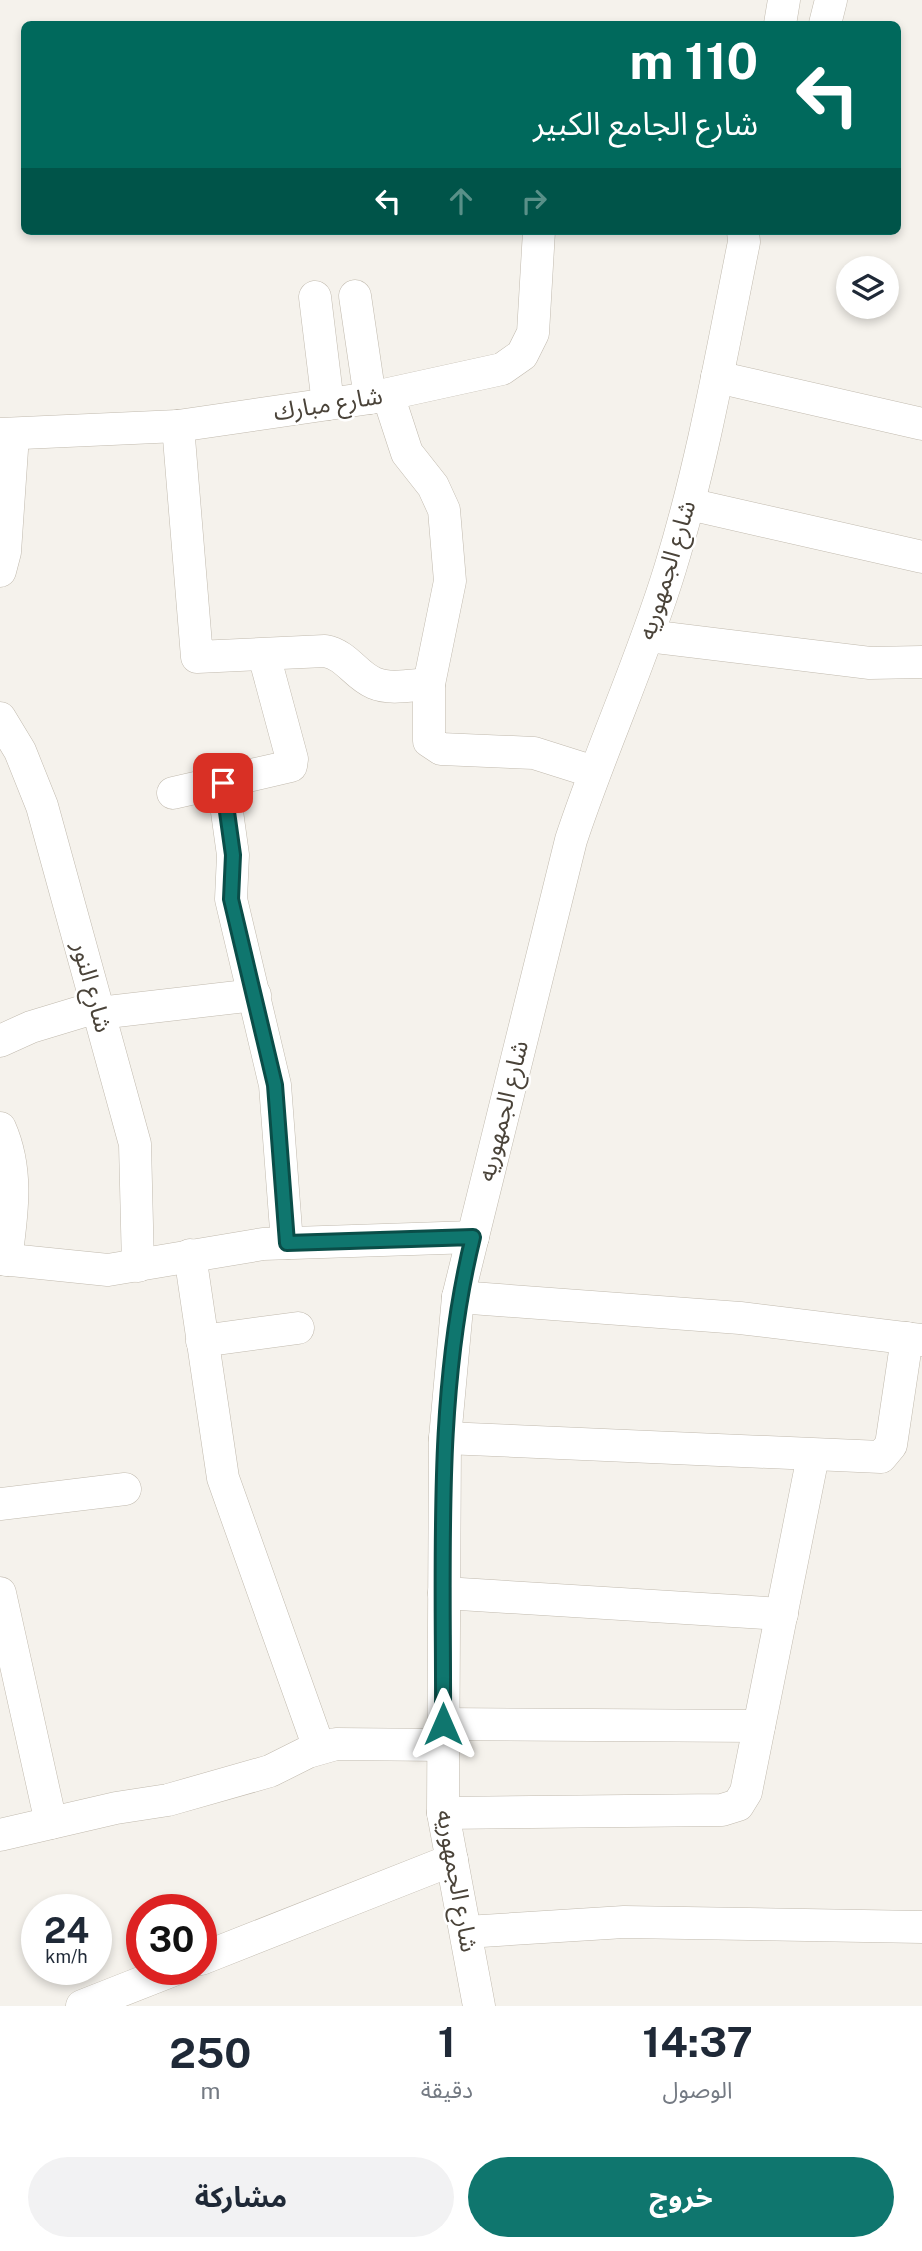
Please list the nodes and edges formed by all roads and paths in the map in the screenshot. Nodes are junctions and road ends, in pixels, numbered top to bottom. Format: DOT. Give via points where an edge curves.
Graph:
graph roads {
  1 [pos="784,0"];
  2 [pos="831,0"];
  3 [pos="780,21"];
  4 [pos="825,21"];
  5 [pos="539,235"];
  6 [pos="745,235"];
  7 [pos="316,296"];
  8 [pos="355,296"];
  9 [pos="717,377"];
  10 [pos="379,397"];
  11 [pos="328,404"];
  12 [pos="922,424"];
  13 [pos="178,426"];
  14 [pos="6,435"];
  15 [pos="689,504"];
  16 [pos="922,557"];
  17 [pos="0,571"];
  18 [pos="648,636"];
  19 [pos="264,655"];
  20 [pos="922,662"];
  21 [pos="429,684"];
  22 [pos="0,718"];
  23 [pos="594,772"];
  24 [pos="223,783"];
  25 [pos="173,793"];
  26 [pos="255,995"];
  27 [pos="98,1010"];
  28 [pos="0,1041"];
  29 [pos="0,1128"];
  30 [pos="473,1237"];
  31 [pos="287,1243"];
  32 [pos="190,1255"];
  33 [pos="3,1259"];
  34 [pos="138,1266"];
  35 [pos="458,1297"];
  36 [pos="298,1328"];
  37 [pos="914,1339"];
  38 [pos="202,1341"];
  39 [pos="445,1438"];
  40 [pos="813,1456"];
  41 [pos="125,1489"];
  42 [pos="0,1504"];
  43 [pos="0,1593"];
  44 [pos="444,1593"];
  45 [pos="782,1614"];
  46 [pos="760,1726"];
  47 [pos="443,1734"];
  48 [pos="319,1748"];
  49 [pos="443,1814"];
  50 [pos="51,1823"];
  51 [pos="0,1835"];
  52 [pos="452,1860"];
  53 [pos="922,1927"];
  54 [pos="466,1932"];
  55 [pos="217,1953"];
  56 [pos="135,1985"];
  57 [pos="82,2006"];
  58 [pos="479,2006"];
  1 -- 3 [label="street"];
  2 -- 4 [label="street"];
  5 -- 10 [label="street, شارع مبارك" via="533,333 522,355 502,369"];
  6 -- 9 [label="street, شارع الجمهوريه"];
  7 -- 11 [label="street"];
  8 -- 10 [label="street"];
  9 -- 12 [label="street"];
  9 -- 15 [label="street, شارع الجمهوريه"];
  10 -- 11 [label="street, شارع مبارك"];
  10 -- 21 [label="street" via="416,469 433,486 444,510 450,581"];
  11 -- 13 [label="street, شارع مبارك"];
  13 -- 14 [label="street, شارع مبارك"];
  13 -- 19 [label="street" via="195,654 204,659"];
  14 -- 17 [label="street" via="5,552"];
  15 -- 16 [label="street"];
  15 -- 18 [label="street, شارع الجمهوريه"];
  18 -- 20 [label="street" via="870,663"];
  18 -- 23 [label="street, شارع الجمهوريه"];
  19 -- 21 [label="street" via="325,650 340,655 381,686"];
  19 -- 24 [label="street" via="293,763 285,770"];
  21 -- 23 [label="street" via="428,736 436,748 534,753"];
  22 -- 27 [label="street, شارع النور" via="20,751 42,806"];
  23 -- 30 [label="street, شارع الجمهوريه" via="551,913"];
  24 -- 25 [label="street"];
  24 -- 26 [label="street" via="233,855 231,899"];
  26 -- 27 [label="street"];
  26 -- 31 [label="street" via="275,1085"];
  27 -- 28 [label="street" via="32,1027"];
  27 -- 34 [label="street, شارع النور" via="135,1144"];
  29 -- 33 [label="street" via="12,1165 14,1191"];
  30 -- 31 [label="street"];
  30 -- 35 [label="street, شارع الجمهوريه"];
  31 -- 32 [label="street"];
  32 -- 34 [label="street"];
  32 -- 38 [label="street"];
  33 -- 34 [label="street" via="92,1270"];
  35 -- 37 [label="street" via="740,1318"];
  35 -- 39 [label="street, شارع الجمهوريه"];
  36 -- 38 [label="street"];
  37 -- 40 [label="street" via="886,1455 876,1459"];
  38 -- 48 [label="street" via="225,1485"];
  39 -- 40 [label="street"];
  39 -- 44 [label="street, شارع الجمهوريه"];
  40 -- 45 [label="street"];
  41 -- 42 [label="street"];
  43 -- 50 [label="street"];
  44 -- 45 [label="street"];
  44 -- 47 [label="street, شارع الجمهوريه"];
  45 -- 46 [label="street"];
  46 -- 47 [label="street"];
  46 -- 49 [label="street" via="746,1792 730,1809"];
  47 -- 48 [label="street"];
  47 -- 49 [label="street, شارع الجمهوريه"];
  48 -- 50 [label="street" via="270,1770 168,1800"];
  49 -- 52 [label="street, شارع الجمهوريه"];
  50 -- 51 [label="street"];
  52 -- 54 [label="street, شارع الجمهوريه"];
  52 -- 55 [label="street"];
  53 -- 54 [label="street" via="624,1922"];
  54 -- 58 [label="street, شارع الجمهوريه"];
  56 -- 57 [label="street"];
}
